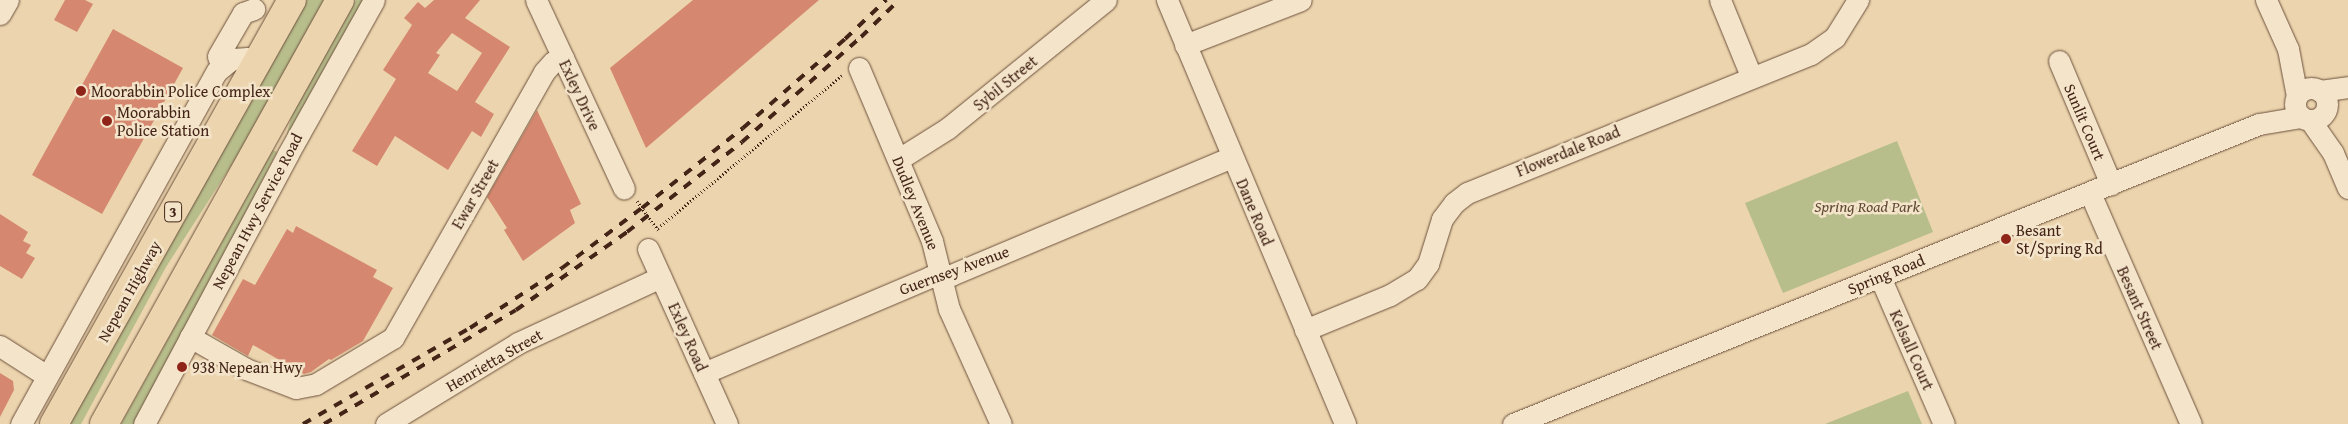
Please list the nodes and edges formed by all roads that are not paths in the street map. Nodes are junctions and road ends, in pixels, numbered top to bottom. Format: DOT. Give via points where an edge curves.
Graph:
graph roads {
  1 [pos="8,0"];
  2 [pos="292,0"];
  3 [pos="340,0"];
  4 [pos="374,0"];
  5 [pos="536,0"];
  6 [pos="1106,0"];
  7 [pos="1166,0"];
  8 [pos="1300,0"];
  9 [pos="1720,0"];
  10 [pos="1858,0"];
  11 [pos="2266,0"];
  12 [pos="254,4"];
  13 [pos="0,14"];
  14 [pos="1185,45"];
  15 [pos="264,51"];
  16 [pos="563,58"];
  17 [pos="2059,60"];
  18 [pos="221,65"];
  19 [pos="859,68"];
  20 [pos="1751,76"];
  21 [pos="2348,87"];
  22 [pos="2348,92"];
  23 [pos="2311,104"];
  24 [pos="272,121"];
  25 [pos="288,154"];
  26 [pos="1232,157"];
  27 [pos="899,159"];
  28 [pos="2111,184"];
  29 [pos="2348,188"];
  30 [pos="624,189"];
  31 [pos="2090,193"];
  32 [pos="648,249"];
  33 [pos="940,276"];
  34 [pos="661,277"];
  35 [pos="1880,277"];
  36 [pos="1306,330"];
  37 [pos="190,337"];
  38 [pos="0,346"];
  39 [pos="704,373"];
  40 [pos="47,376"];
  41 [pos="21,424"];
  42 [pos="54,424"];
  43 [pos="104,424"];
  44 [pos="144,424"];
  45 [pos="386,424"];
  46 [pos="727,424"];
  47 [pos="1001,424"];
  48 [pos="1345,424"];
  49 [pos="1513,424"];
  50 [pos="1944,424"];
  51 [pos="2190,424"];
  1 -- 13 [label="street"];
  2 -- 15 [label="highway, Nepean Highway / 3"];
  3 -- 24 [label="highway"];
  4 -- 25 [label="street, Nepean Hwy Service Road"];
  5 -- 16 [label="street, Exley Drive"];
  6 -- 27 [label="street, Sybil Street" via="962,118"];
  7 -- 14 [label="street, Dane Road"];
  8 -- 14 [label="street"];
  9 -- 20 [label="street"];
  10 -- 20 [label="street, Flowerdale Road" via="1829,43 1811,54"];
  11 -- 23 [label="street"];
  12 -- 15 [label="street"];
  12 -- 18 [label="street" via="243,13 218,56"];
  14 -- 26 [label="street, Dane Road"];
  15 -- 18 [label="street"];
  15 -- 42 [label="highway, Nepean Highway / 3"];
  16 -- 30 [label="street, Exley Drive"];
  16 -- 37 [label="street, Ewar Street" via="553,62 544,72 393,338 316,384 296,388 246,369"];
  17 -- 28 [label="street, Sunlit Court"];
  18 -- 40 [label="street"];
  19 -- 27 [label="street, Dudley Avenue"];
  20 -- 36 [label="street, Flowerdale Road" via="1467,193 1454,202 1442,219 1428,264 1417,279 1396,292"];
  21 -- 23 [label="street, Spring Road"];
  22 -- 23 [label="street, Spring Road"];
  23 -- 28 [label="street, Spring Road"];
  23 -- 29 [label="street"];
  24 -- 25 [label="street"];
  24 -- 43 [label="highway"];
  25 -- 37 [label="street, Nepean Hwy Service Road"];
  26 -- 33 [label="street, Guernsey Avenue" via="951,275"];
  26 -- 36 [label="street, Dane Road"];
  27 -- 33 [label="street, Dudley Avenue" via="932,241"];
  28 -- 31 [label="street, Spring Road"];
  31 -- 35 [label="street, Spring Road"];
  31 -- 51 [label="street, Besant Street"];
  32 -- 34 [label="street, Exley Road"];
  33 -- 39 [label="street, Guernsey Avenue" via="930,277"];
  33 -- 47 [label="street, Dudley Avenue" via="949,308"];
  34 -- 39 [label="street, Exley Road"];
  34 -- 45 [label="street, Henrietta Street" via="518,342"];
  35 -- 49 [label="street, Spring Road"];
  35 -- 50 [label="street, Kelsall Court"];
  36 -- 48 [label="street, Dane Road"];
  37 -- 44 [label="street, Nepean Hwy Service Road"];
  38 -- 40 [label="street"];
  39 -- 46 [label="street, Exley Road"];
  40 -- 41 [label="street"];
}
